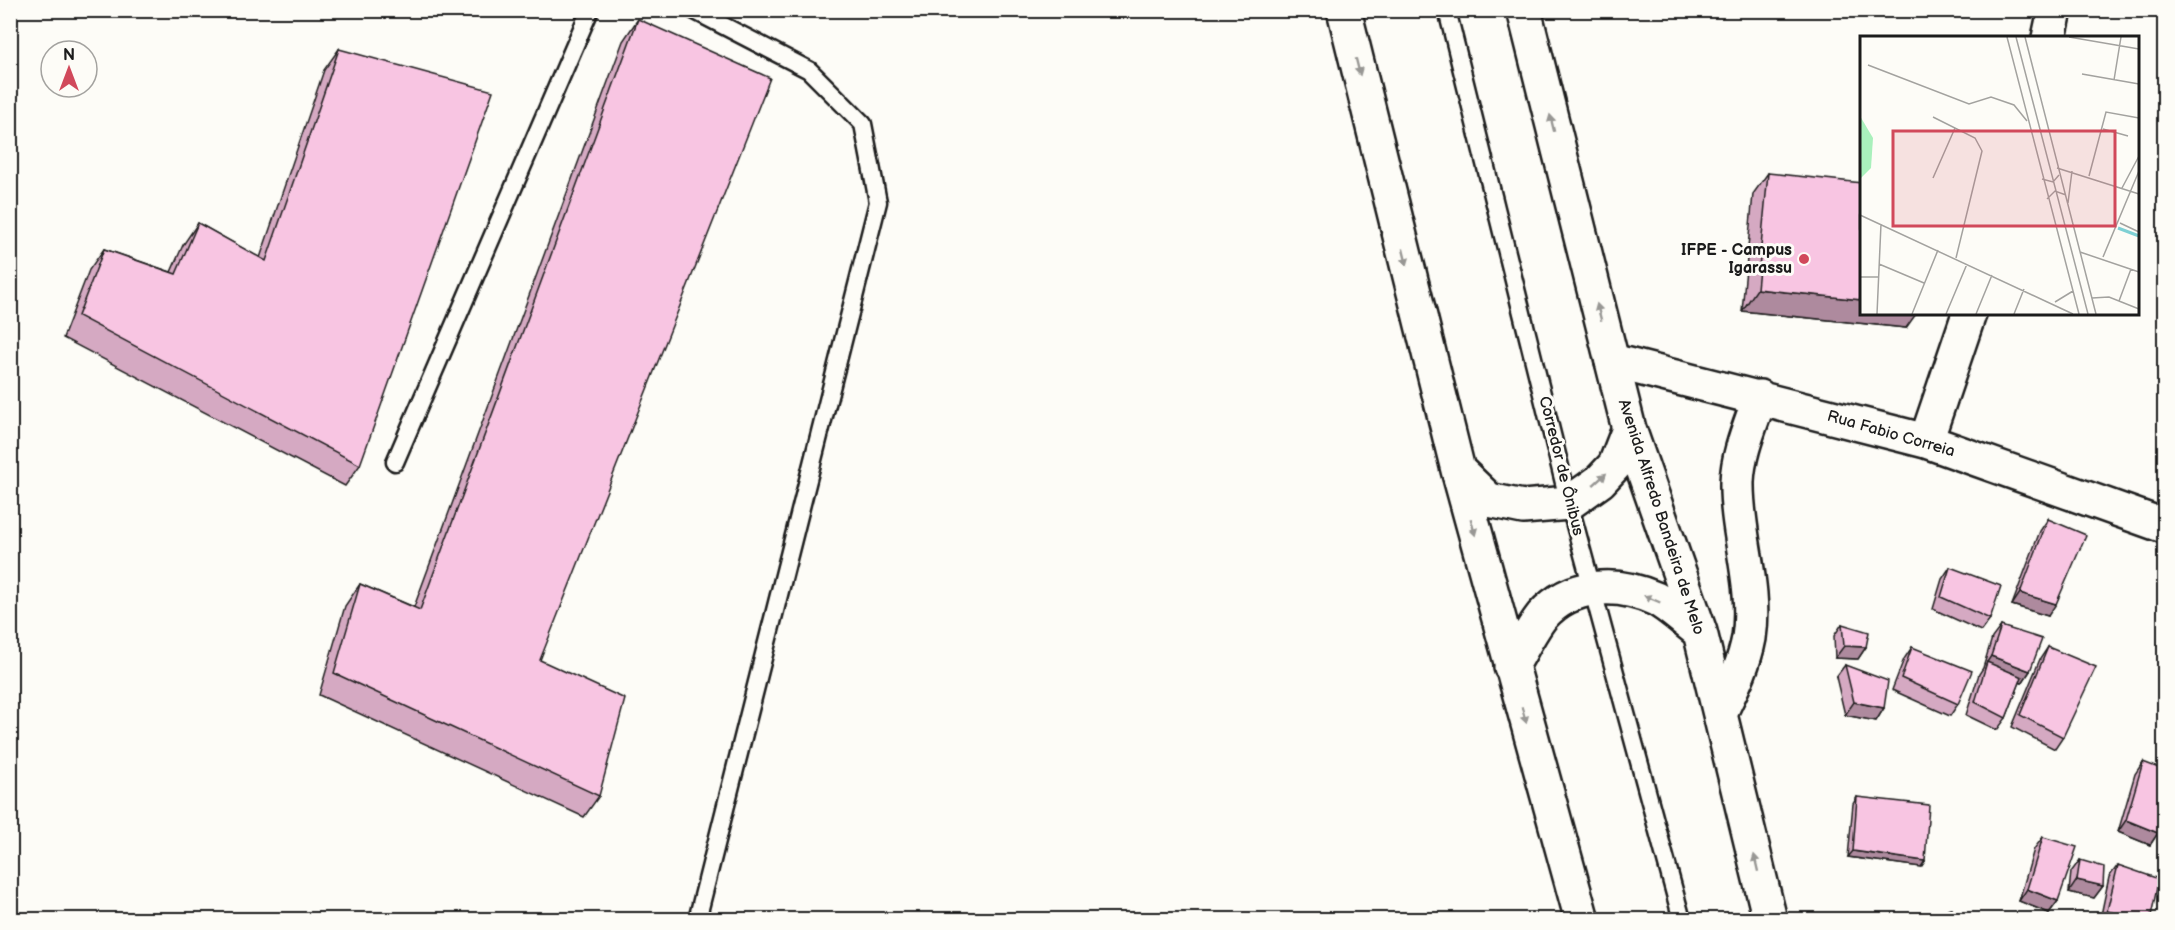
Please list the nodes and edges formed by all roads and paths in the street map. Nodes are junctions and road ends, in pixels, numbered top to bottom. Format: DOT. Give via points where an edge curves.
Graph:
graph roads {
  1 [pos="590,10"];
  2 [pos="693,10"];
  3 [pos="1344,10"];
  4 [pos="1447,10"];
  5 [pos="1524,10"];
  6 [pos="2055,10"];
  7 [pos="2049,36"];
  8 [pos="1969,315"];
  9 [pos="1612,361"];
  10 [pos="1760,397"];
  11 [pos="1629,429"];
  12 [pos="1926,441"];
  13 [pos="396,462"];
  14 [pos="1458,470"];
  15 [pos="1569,503"];
  16 [pos="2164,526"];
  17 [pos="1592,587"];
  18 [pos="1700,632"];
  19 [pos="1511,667"];
  20 [pos="1721,711"];
  21 [pos="698,920"];
  22 [pos="1582,920"];
  23 [pos="1682,920"];
  24 [pos="1770,920"];
  1 -- 13 [label="lane"];
  2 -- 21 [label="lane" via="808,70 863,124 878,202"];
  3 -- 14 [label="main road, one-way"];
  4 -- 15 [label="lane, Corredor de Ônibus"];
  9 -- 5 [label="main road, Avenida Alfredo Bandeira de Melo, one-way"];
  6 -- 7 [label="main road"];
  8 -- 12 [label="main road"];
  9 -- 10 [label="main road, Rua Fabio Correia"];
  9 -- 11 [label="main road, Avenida Alfredo Bandeira de Melo"];
  10 -- 12 [label="main road, Rua Fabio Correia"];
  10 -- 20 [label="main road" via="1737,481 1750,604 1749,638 1742,667"];
  15 -- 11 [label="main road, one-way" via="1615,465"];
  11 -- 18 [label="main road, Avenida Alfredo Bandeira de Melo"];
  12 -- 16 [label="main road, Rua Fabio Correia"];
  14 -- 15 [label="main road" via="1489,500 1523,507"];
  14 -- 19 [label="main road, one-way"];
  15 -- 17 [label="lane, Corredor de Ônibus"];
  18 -- 17 [label="main road, one-way" via="1656,599 1624,589"];
  17 -- 19 [label="main road" via="1564,597 1542,616"];
  17 -- 23 [label="lane, Corredor de Ônibus"];
  18 -- 20 [label="main road, Avenida Alfredo Bandeira de Melo"];
  19 -- 22 [label="main road, one-way"];
  24 -- 20 [label="main road, Avenida Alfredo Bandeira de Melo, one-way"];
}
